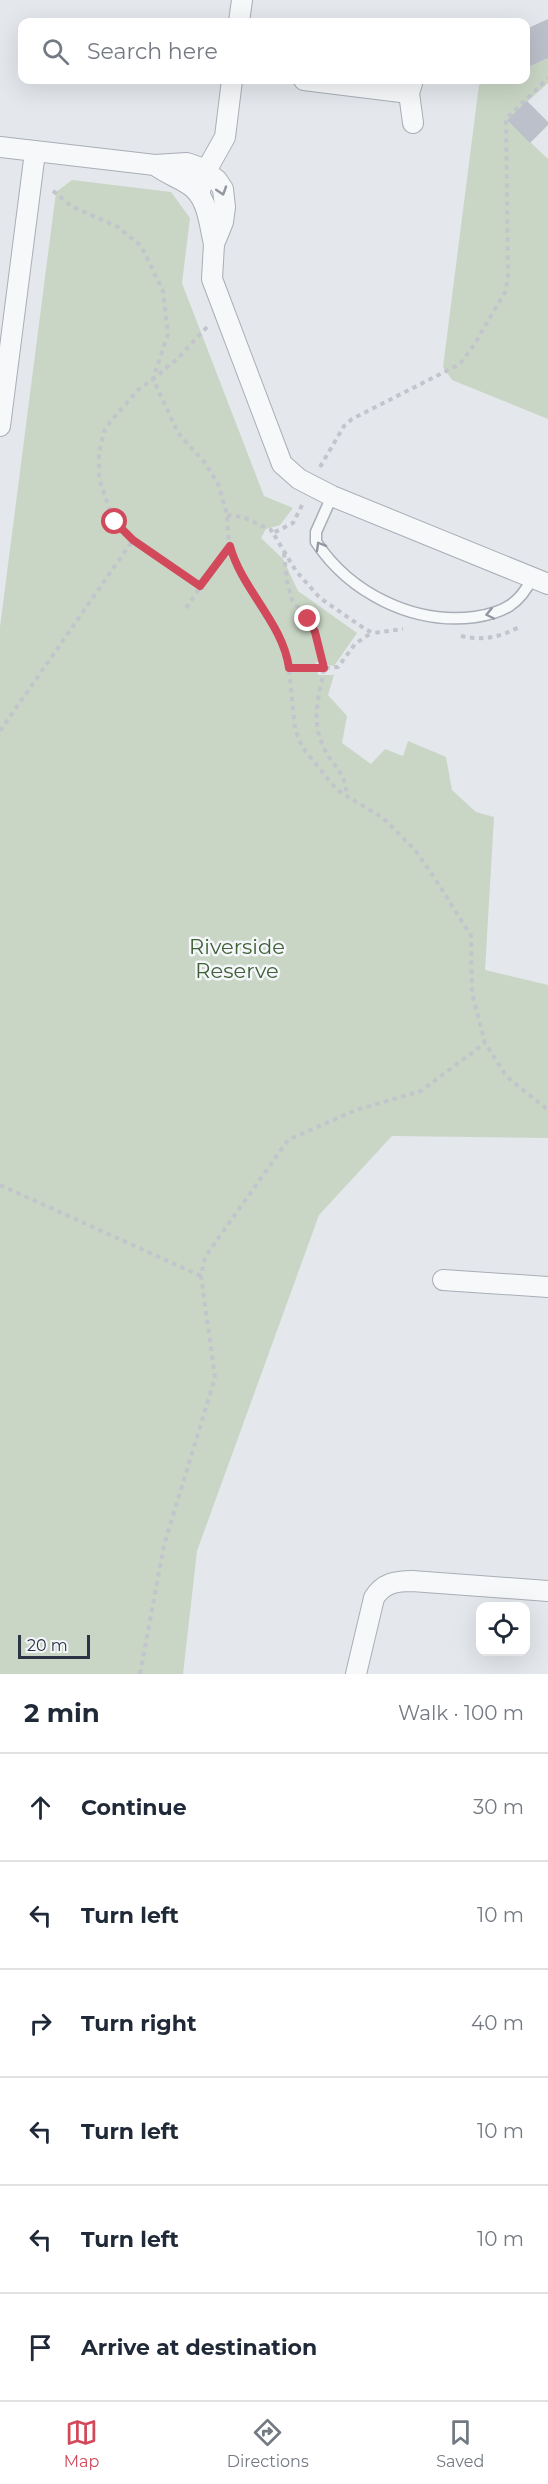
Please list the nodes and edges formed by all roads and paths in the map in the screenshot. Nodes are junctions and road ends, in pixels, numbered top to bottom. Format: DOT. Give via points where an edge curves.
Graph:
graph roads {
  1 [pos="242,0"];
  2 [pos="240,18"];
  3 [pos="548,78"];
  4 [pos="232,84"];
  5 [pos="375,84"];
  6 [pos="411,86"];
  7 [pos="413,123"];
  8 [pos="0,147"];
  9 [pos="35,152"];
  10 [pos="154,165"];
  11 [pos="206,171"];
  12 [pos="46,186"];
  13 [pos="199,194"];
  14 [pos="214,244"];
  15 [pos="209,324"];
  16 [pos="153,379"];
  17 [pos="0,426"];
  18 [pos="316,474"];
  19 [pos="332,496"];
  20 [pos="227,515"];
  21 [pos="273,533"];
  22 [pos="133,540"];
  23 [pos="230,546"];
  24 [pos="284,552"];
  25 [pos="540,581"];
  26 [pos="200,586"];
  27 [pos="186,608"];
  28 [pos="373,633"];
  29 [pos="289,668"];
  30 [pos="324,668"];
  31 [pos="0,731"];
  32 [pos="347,796"];
  33 [pos="485,1043"];
  34 [pos="548,1110"];
  35 [pos="0,1185"];
  36 [pos="201,1276"];
  37 [pos="443,1280"];
  38 [pos="548,1287"];
  39 [pos="548,1591"];
  40 [pos="140,1674"];
  41 [pos="356,1674"];
  1 -- 2 [label="street"];
  3 -- 18 [label="path" via="506,118 507,284 474,345 456,367 352,419"];
  4 -- 11 [label="street" via="225,136"];
  5 -- 6 [label="street"];
  6 -- 7 [label="street"];
  8 -- 9 [label="street"];
  9 -- 10 [label="street"];
  9 -- 17 [label="street"];
  10 -- 11 [label="street" via="187,163"];
  10 -- 13 [label="street" via="186,182"];
  11 -- 13 [label="street"];
  11 -- 14 [label="street, one-way" via="220,182 224,197 223,222"];
  12 -- 16 [label="path" via="71,206 118,227 141,246 149,259 162,291 168,334"];
  13 -- 14 [label="street"];
  14 -- 19 [label="street" via="212,279 282,464 299,479"];
  15 -- 16 [label="path"];
  16 -- 20 [label="path" via="178,433 219,486"];
  16 -- 22 [label="path" via="110,422 99,453 99,478 110,511 118,527"];
  19 -- 25 [label="street"];
  25 -- 19 [label="lane, one-way" via="514,604 486,615 447,618 398,607 352,581 317,544 316,531"];
  20 -- 21 [label="path" via="243,517"];
  20 -- 23 [label="path"];
  22 -- 26 [label="path"];
  22 -- 31 [label="path"];
  23 -- 26 [label="path"];
  23 -- 29 [label="path" via="245,583 284,648"];
  24 -- 30 [label="path" via="292,600 313,626"];
  26 -- 27 [label="path"];
  28 -- 30 [label="path" via="355,644 338,667"];
  29 -- 30 [label="path"];
  29 -- 32 [label="path" via="298,739 337,790"];
  30 -- 32 [label="path" via="317,695 318,731 330,758 342,772"];
  32 -- 33 [label="path" via="383,818 415,850 471,936 472,993"];
  33 -- 34 [label="path" via="507,1077"];
  33 -- 36 [label="path" via="421,1091 356,1110 288,1140 205,1257"];
  35 -- 36 [label="path"];
  36 -- 40 [label="path" via="216,1378 164,1545"];
  37 -- 38 [label="street"];
  39 -- 41 [label="street" via="412,1581 392,1583 378,1590 374,1598"];
}
